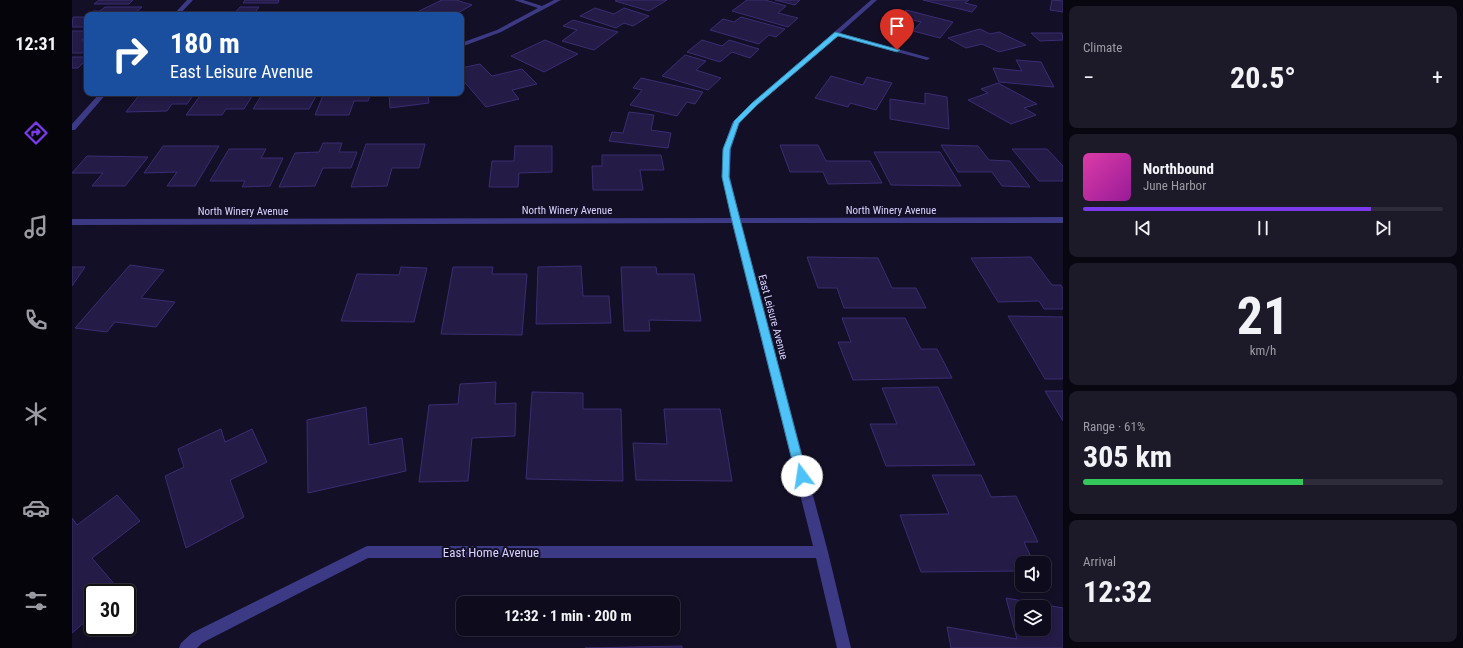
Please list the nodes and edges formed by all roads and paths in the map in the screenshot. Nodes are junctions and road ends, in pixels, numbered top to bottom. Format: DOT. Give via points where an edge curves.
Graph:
graph roads {
  1 [pos="190,0"];
  2 [pos="518,0"];
  3 [pos="558,0"];
  4 [pos="874,0"];
  5 [pos="543,8"];
  6 [pos="179,12"];
  7 [pos="837,34"];
  8 [pos="464,44"];
  9 [pos="927,58"];
  10 [pos="101,96"];
  11 [pos="72,128"];
  12 [pos="1063,220"];
  13 [pos="736,221"];
  14 [pos="72,222"];
  15 [pos="821,552"];
  16 [pos="186,648"];
  17 [pos="844,648"];
  1 -- 6 [label="street"];
  2 -- 5 [label="street"];
  3 -- 5 [label="street"];
  4 -- 7 [label="street, East Leisure Avenue"];
  5 -- 8 [label="street" via="499,32"];
  7 -- 9 [label="street"];
  7 -- 13 [label="street, East Leisure Avenue" via="736,123 727,149 726,177"];
  10 -- 11 [label="street"];
  12 -- 13 [label="street, North Winery Avenue"];
  13 -- 14 [label="street, North Winery Avenue"];
  13 -- 15 [label="street, East Leisure Avenue"];
  15 -- 16 [label="street, East Home Avenue" via="367,552 196,638"];
  15 -- 17 [label="street, East Leisure Avenue"];
}
